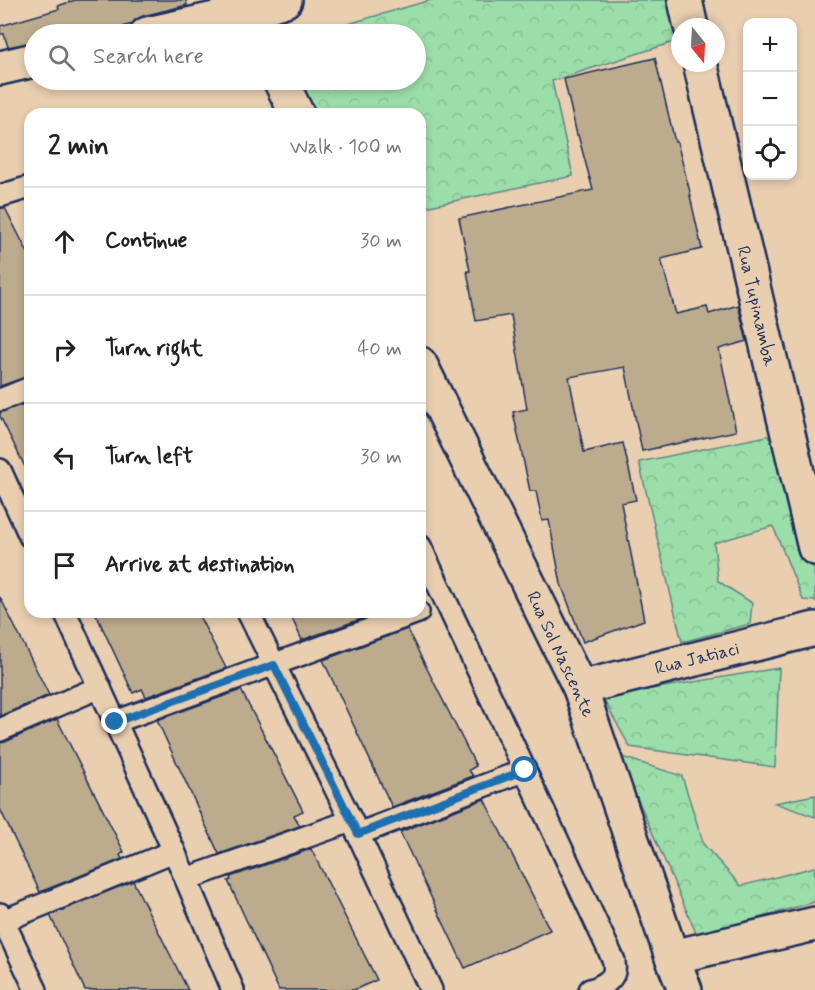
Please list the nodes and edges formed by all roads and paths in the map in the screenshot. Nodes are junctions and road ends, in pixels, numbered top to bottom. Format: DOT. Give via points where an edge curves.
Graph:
graph roads {
  1 [pos="285,0"];
  2 [pos="685,0"];
  3 [pos="247,16"];
  4 [pos="689,18"];
  5 [pos="203,24"];
  6 [pos="24,62"];
  7 [pos="0,68"];
  8 [pos="702,72"];
  9 [pos="285,90"];
  10 [pos="294,108"];
  11 [pos="24,189"];
  12 [pos="0,195"];
  13 [pos="426,376"];
  14 [pos="24,390"];
  15 [pos="0,400"];
  16 [pos="0,470"];
  17 [pos="24,523"];
  18 [pos="815,548"];
  19 [pos="426,559"];
  20 [pos="446,602"];
  21 [pos="426,609"];
  22 [pos="68,618"];
  23 [pos="251,618"];
  24 [pos="403,618"];
  25 [pos="815,628"];
  26 [pos="274,665"];
  27 [pos="100,687"];
  28 [pos="580,688"];
  29 [pos="115,722"];
  30 [pos="0,730"];
  31 [pos="525,770"];
  32 [pos="355,828"];
  33 [pos="174,851"];
  34 [pos="186,879"];
  35 [pos="2,917"];
  36 [pos="815,924"];
  37 [pos="679,974"];
  38 [pos="36,990"];
  39 [pos="233,990"];
  40 [pos="431,990"];
  41 [pos="590,990"];
  1 -- 3 [label="street"];
  2 -- 4 [label="street"];
  3 -- 5 [label="street"];
  6 -- 7 [label="street"];
  8 -- 18 [label="street, Rua Tupinamba"];
  9 -- 10 [label="street"];
  11 -- 12 [label="lane"];
  13 -- 28 [label="street, Rua Sol Nascente"];
  14 -- 15 [label="lane"];
  16 -- 17 [label="lane"];
  19 -- 20 [label="lane"];
  20 -- 21 [label="lane"];
  20 -- 31 [label="lane"];
  22 -- 27 [label="lane"];
  23 -- 26 [label="lane"];
  24 -- 26 [label="lane"];
  25 -- 28 [label="street, Rua Jatiaci"];
  26 -- 29 [label="lane"];
  26 -- 32 [label="lane"];
  27 -- 29 [label="lane"];
  27 -- 30 [label="lane"];
  28 -- 37 [label="street, Rua Sol Nascente"];
  29 -- 33 [label="lane"];
  31 -- 32 [label="lane"];
  31 -- 41 [label="lane" via="614,961 614,972 608,981"];
  32 -- 34 [label="lane"];
  32 -- 40 [label="lane"];
  33 -- 34 [label="lane"];
  33 -- 35 [label="lane"];
  34 -- 39 [label="lane"];
  35 -- 38 [label="lane"];
  36 -- 37 [label="street"];
}
